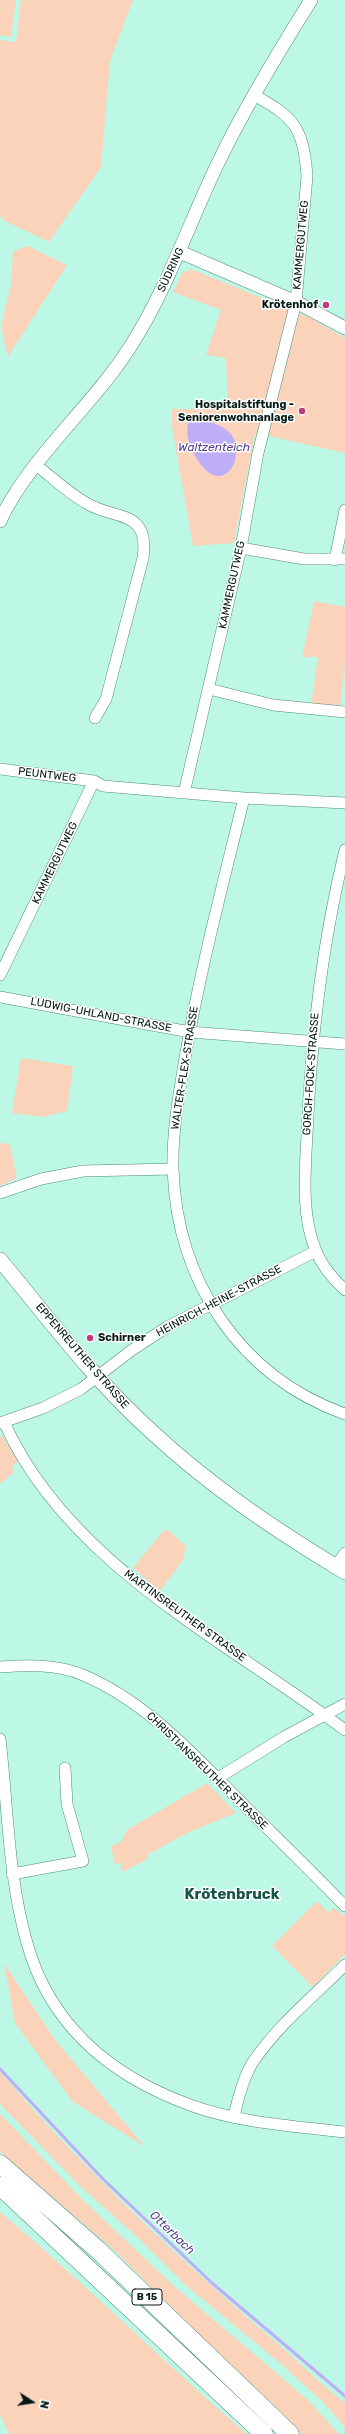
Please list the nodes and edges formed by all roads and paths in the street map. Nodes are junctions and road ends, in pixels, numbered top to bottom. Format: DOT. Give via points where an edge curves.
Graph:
graph roads {
  1 [pos="311,0"];
  2 [pos="254,95"];
  3 [pos="180,252"];
  4 [pos="296,302"];
  5 [pos="345,328"];
  6 [pos="36,465"];
  7 [pos="345,510"];
  8 [pos="0,521"];
  9 [pos="241,548"];
  10 [pos="340,559"];
  11 [pos="209,689"];
  12 [pos="345,712"];
  13 [pos="95,718"];
  14 [pos="0,769"];
  15 [pos="94,781"];
  16 [pos="184,793"];
  17 [pos="244,798"];
  18 [pos="345,803"];
  19 [pos="345,850"];
  20 [pos="0,976"];
  21 [pos="0,997"];
  22 [pos="190,1032"];
  23 [pos="313,1042"];
  24 [pos="345,1044"];
  25 [pos="173,1168"];
  26 [pos="0,1193"];
  27 [pos="316,1251"];
  28 [pos="0,1260"];
  29 [pos="345,1290"];
  30 [pos="210,1305"];
  31 [pos="98,1378"];
  32 [pos="345,1414"];
  33 [pos="2,1422"];
  34 [pos="345,1553"];
  35 [pos="340,1569"];
  36 [pos="0,1666"];
  37 [pos="345,1704"];
  38 [pos="325,1716"];
  39 [pos="345,1730"];
  40 [pos="0,1739"];
  41 [pos="64,1768"];
  42 [pos="218,1778"];
  43 [pos="12,1874"];
  44 [pos="345,1906"];
  45 [pos="345,1965"];
  46 [pos="234,2117"];
  47 [pos="345,2132"];
  48 [pos="0,2164"];
  49 [pos="0,2186"];
  50 [pos="264,2434"];
  51 [pos="290,2434"];
  1 -- 2 [label="street, SÜDRING"];
  2 -- 3 [label="street, SÜDRING" via="219,160"];
  2 -- 4 [label="street, KAMMERGUTWEG" via="283,111 293,121 306,160 307,176"];
  3 -- 4 [label="street"];
  3 -- 6 [label="street, SÜDRING" via="130,347 86,406"];
  4 -- 5 [label="street"];
  4 -- 9 [label="street, KAMMERGUTWEG" via="258,453"];
  6 -- 8 [label="street, SÜDRING" via="9,502"];
  6 -- 13 [label="street" via="89,505 125,515 132,520 143,541 143,558 106,699"];
  7 -- 10 [label="street"];
  9 -- 10 [label="street" via="304,559"];
  9 -- 11 [label="street, KAMMERGUTWEG"];
  11 -- 12 [label="street" via="273,705"];
  11 -- 16 [label="street, KAMMERGUTWEG"];
  14 -- 15 [label="street, PEUNTWEG"];
  15 -- 16 [label="street" via="103,786"];
  15 -- 20 [label="street, KAMMERGUTWEG"];
  16 -- 17 [label="street"];
  17 -- 18 [label="street"];
  17 -- 22 [label="street, WALTER-FLEX-STRASSE" via="200,979"];
  19 -- 23 [label="street, GORCH-FOCK-STRASSE" via="325,937"];
  21 -- 22 [label="street, LUDWIG-UHLAND-STRASSE"];
  22 -- 23 [label="street, LUDWIG-UHLAND-STRASSE"];
  22 -- 25 [label="street, WALTER-FLEX-STRASSE" via="180,1090"];
  23 -- 24 [label="street, LUDWIG-UHLAND-STRASSE"];
  23 -- 27 [label="street, GORCH-FOCK-STRASSE" via="305,1174 307,1210"];
  25 -- 26 [label="street" via="83,1171 41,1179"];
  25 -- 30 [label="street, WALTER-FLEX-STRASSE" via="176,1202 186,1248"];
  27 -- 29 [label="street, GORCH-FOCK-STRASSE" via="325,1267"];
  27 -- 30 [label="street, HEINRICH-HEINE-STRASSE"];
  28 -- 31 [label="main road, EPPENREUTHER STRASSE"];
  30 -- 31 [label="street, HEINRICH-HEINE-STRASSE" via="167,1327 132,1350"];
  30 -- 32 [label="street, WALTER-FLEX-STRASSE" via="234,1338 290,1389"];
  31 -- 33 [label="street, HEINRICH-HEINE-STRASSE" via="64,1399"];
  31 -- 35 [label="main road, EPPENREUTHER STRASSE" via="151,1432 213,1484"];
  33 -- 38 [label="street, MARTINSREUTHER STRASSE" via="47,1492 112,1562 173,1610"];
  34 -- 35 [label="street"];
  36 -- 42 [label="street, CHRISTIANSREUTHER STRASSE" via="38,1665 83,1675 133,1702"];
  37 -- 38 [label="street"];
  38 -- 39 [label="street, MARTINSREUTHER STRASSE"];
  38 -- 42 [label="street" via="284,1737"];
  40 -- 43 [label="street"];
  41 -- 43 [label="street" via="67,1804 83,1861"];
  42 -- 44 [label="street, CHRISTIANSREUTHER STRASSE"];
  43 -- 46 [label="street" via="33,1963 59,2013 80,2039 104,2059 138,2081 190,2105"];
  45 -- 46 [label="street" via="272,2038 253,2063 238,2096"];
  46 -- 47 [label="street"];
  48 -- 51 [label="highway, B 15" via="98,2250"];
  49 -- 50 [label="highway, B 15"];
}
